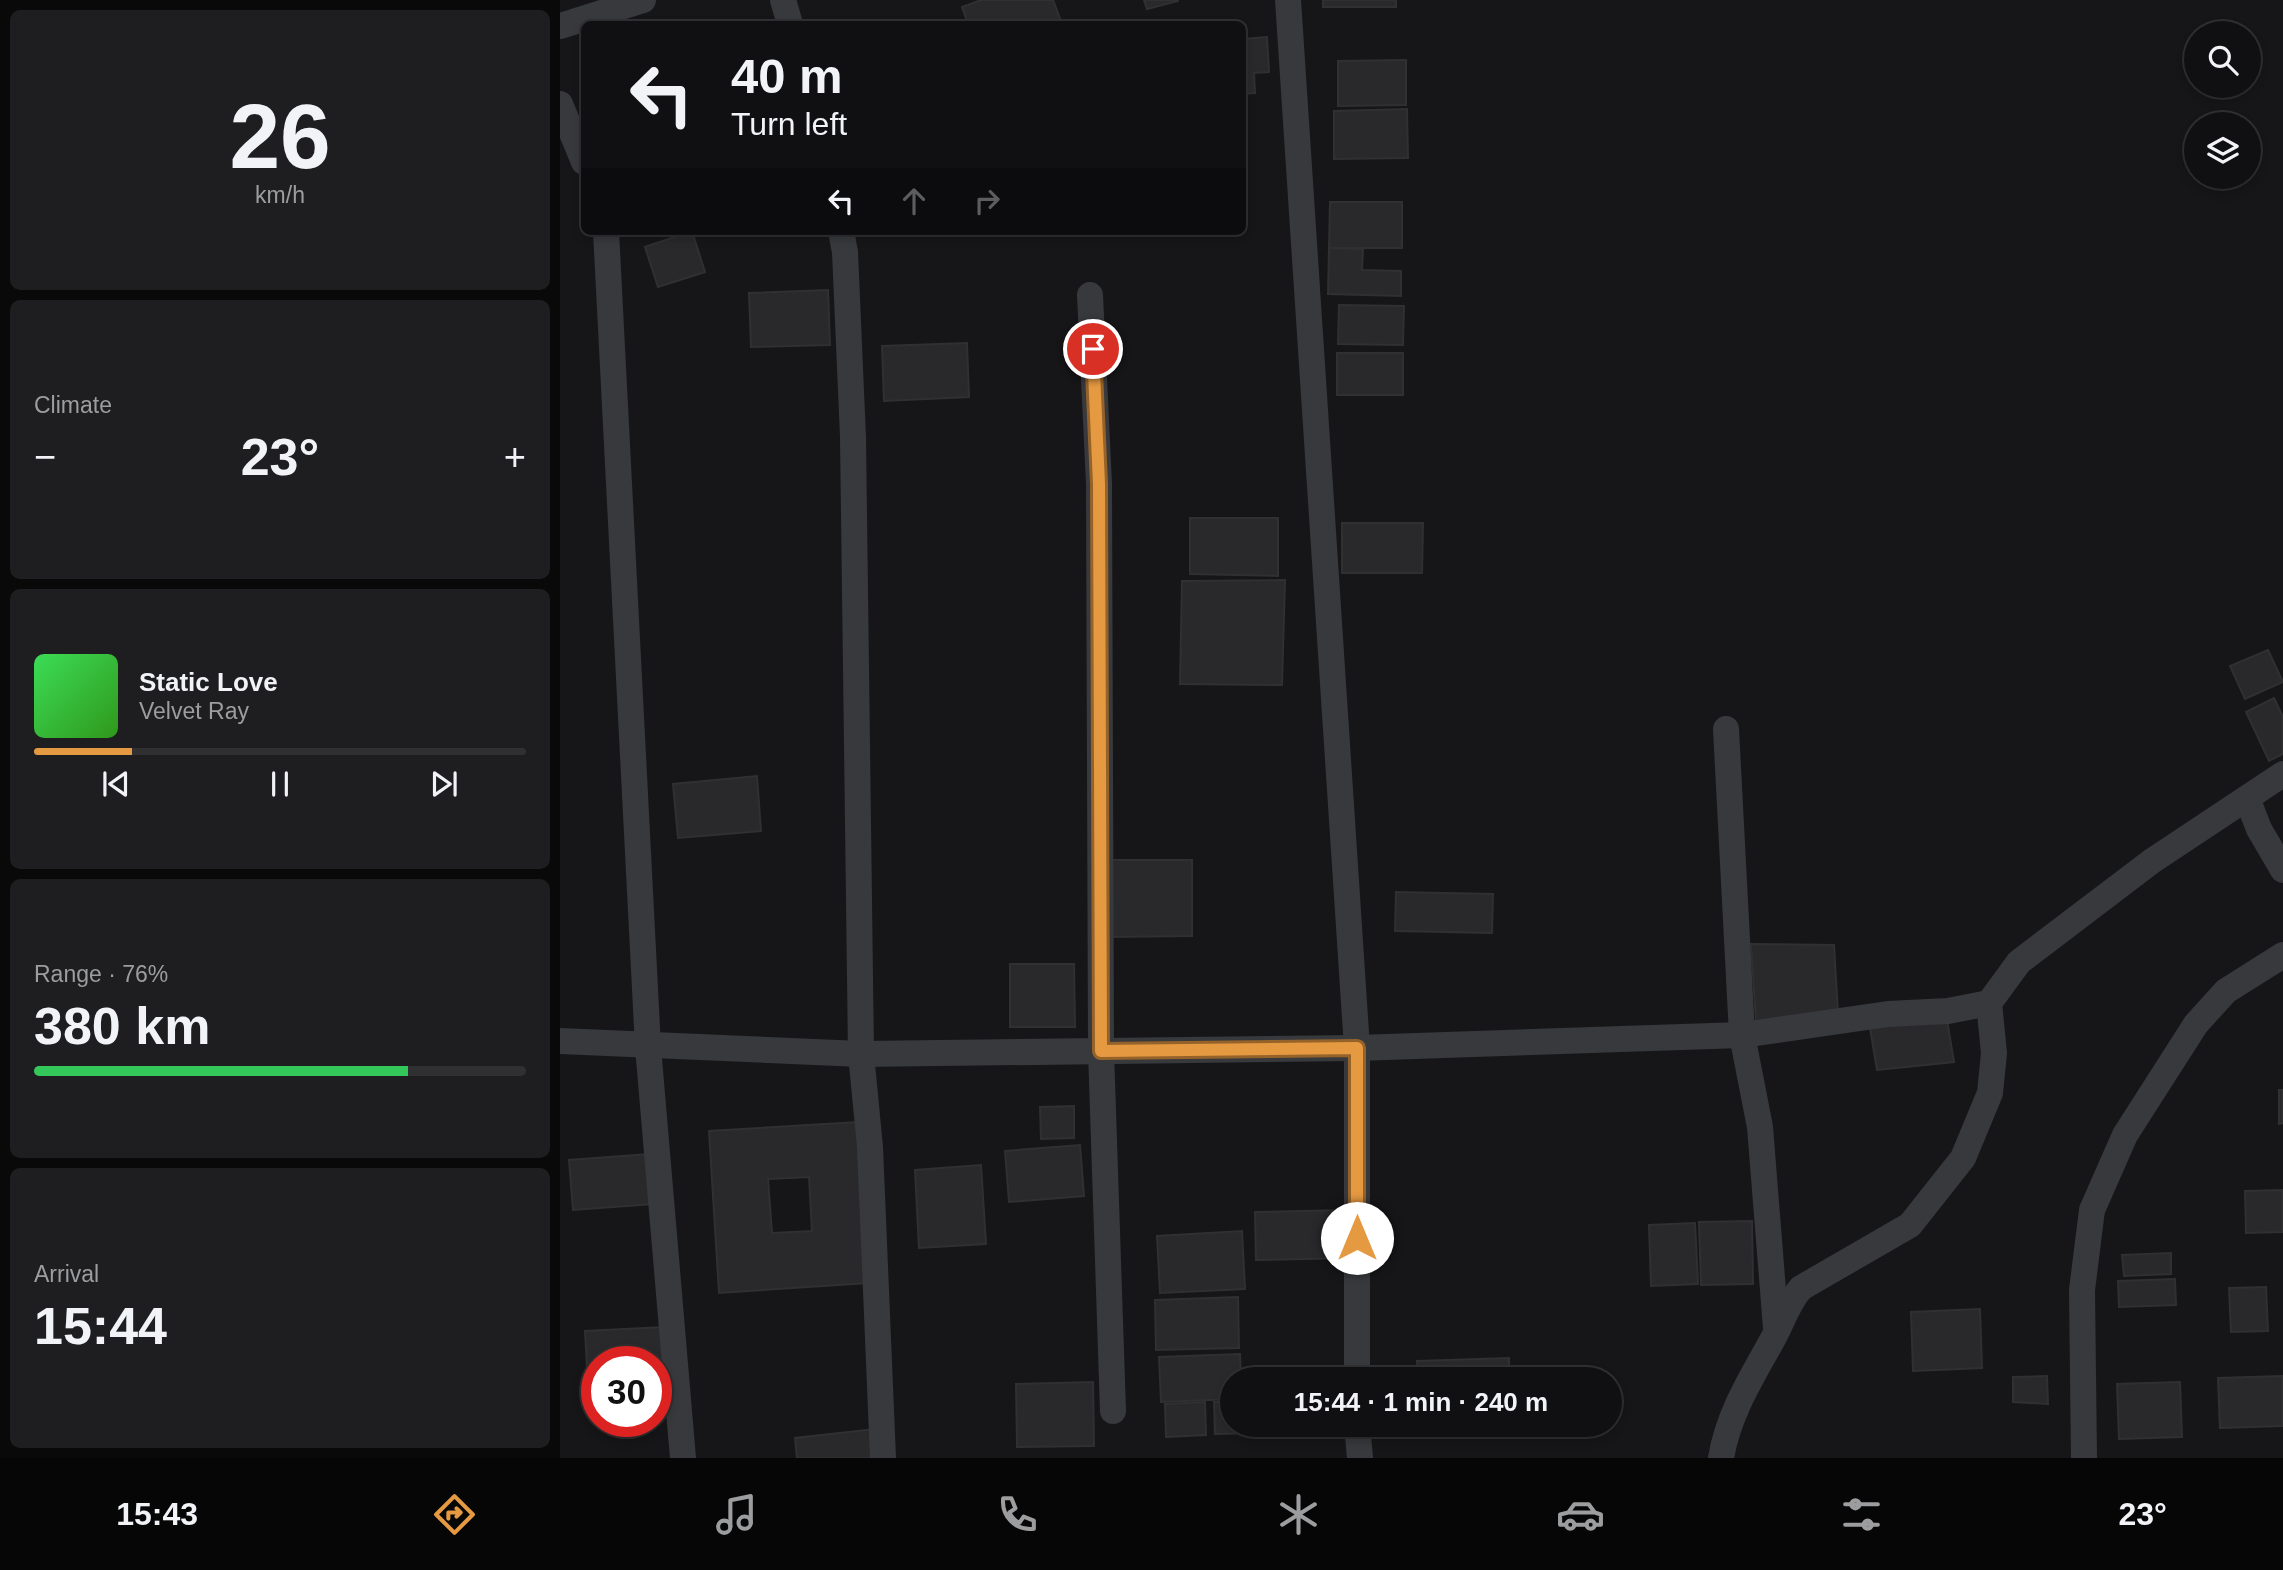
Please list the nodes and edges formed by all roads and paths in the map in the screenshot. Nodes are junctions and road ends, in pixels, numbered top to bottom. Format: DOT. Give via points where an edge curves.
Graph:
graph roads {
  1 [pos="643,0"];
  2 [pos="783,0"];
  3 [pos="1289,0"];
  4 [pos="789,21"];
  5 [pos="560,26"];
  6 [pos="560,104"];
  7 [pos="581,155"];
  8 [pos="606,235"];
  9 [pos="842,235"];
  10 [pos="1090,295"];
  11 [pos="1726,729"];
  12 [pos="2283,774"];
  13 [pos="2247,798"];
  14 [pos="2283,870"];
  15 [pos="2283,955"];
  16 [pos="1989,1003"];
  17 [pos="1742,1035"];
  18 [pos="560,1041"];
  19 [pos="648,1047"];
  20 [pos="1357,1048"];
  21 [pos="1101,1051"];
  22 [pos="861,1054"];
  23 [pos="1776,1333"];
  24 [pos="1357,1367"];
  25 [pos="1113,1411"];
  26 [pos="1358,1437"];
  27 [pos="683,1458"];
  28 [pos="883,1458"];
  29 [pos="1360,1458"];
  30 [pos="1721,1458"];
  31 [pos="2084,1458"];
  1 -- 5 [label="street"];
  2 -- 4 [label="street"];
  3 -- 20 [label="street"];
  6 -- 7 [label="street"];
  8 -- 19 [label="street"];
  9 -- 22 [label="street" via="853,437"];
  10 -- 21 [label="street" via="1099,484"];
  11 -- 17 [label="street"];
  12 -- 13 [label="street"];
  13 -- 14 [label="street"];
  13 -- 16 [label="street" via="2152,861 2019,962"];
  15 -- 31 [label="street" via="2226,991 2196,1024 2125,1136 2092,1210 2082,1290"];
  16 -- 17 [label="street"];
  16 -- 23 [label="street" via="1994,1053 1990,1093 1963,1158 1910,1225 1801,1288 1787,1303"];
  17 -- 20 [label="street"];
  17 -- 23 [label="street" via="1760,1127"];
  18 -- 19 [label="street"];
  19 -- 22 [label="street"];
  19 -- 27 [label="street"];
  20 -- 21 [label="street"];
  20 -- 24 [label="street"];
  21 -- 22 [label="street"];
  21 -- 25 [label="street"];
  22 -- 28 [label="street" via="870,1147"];
  23 -- 30 [label="street" via="1727,1424"];
  26 -- 29 [label="street"];
}
